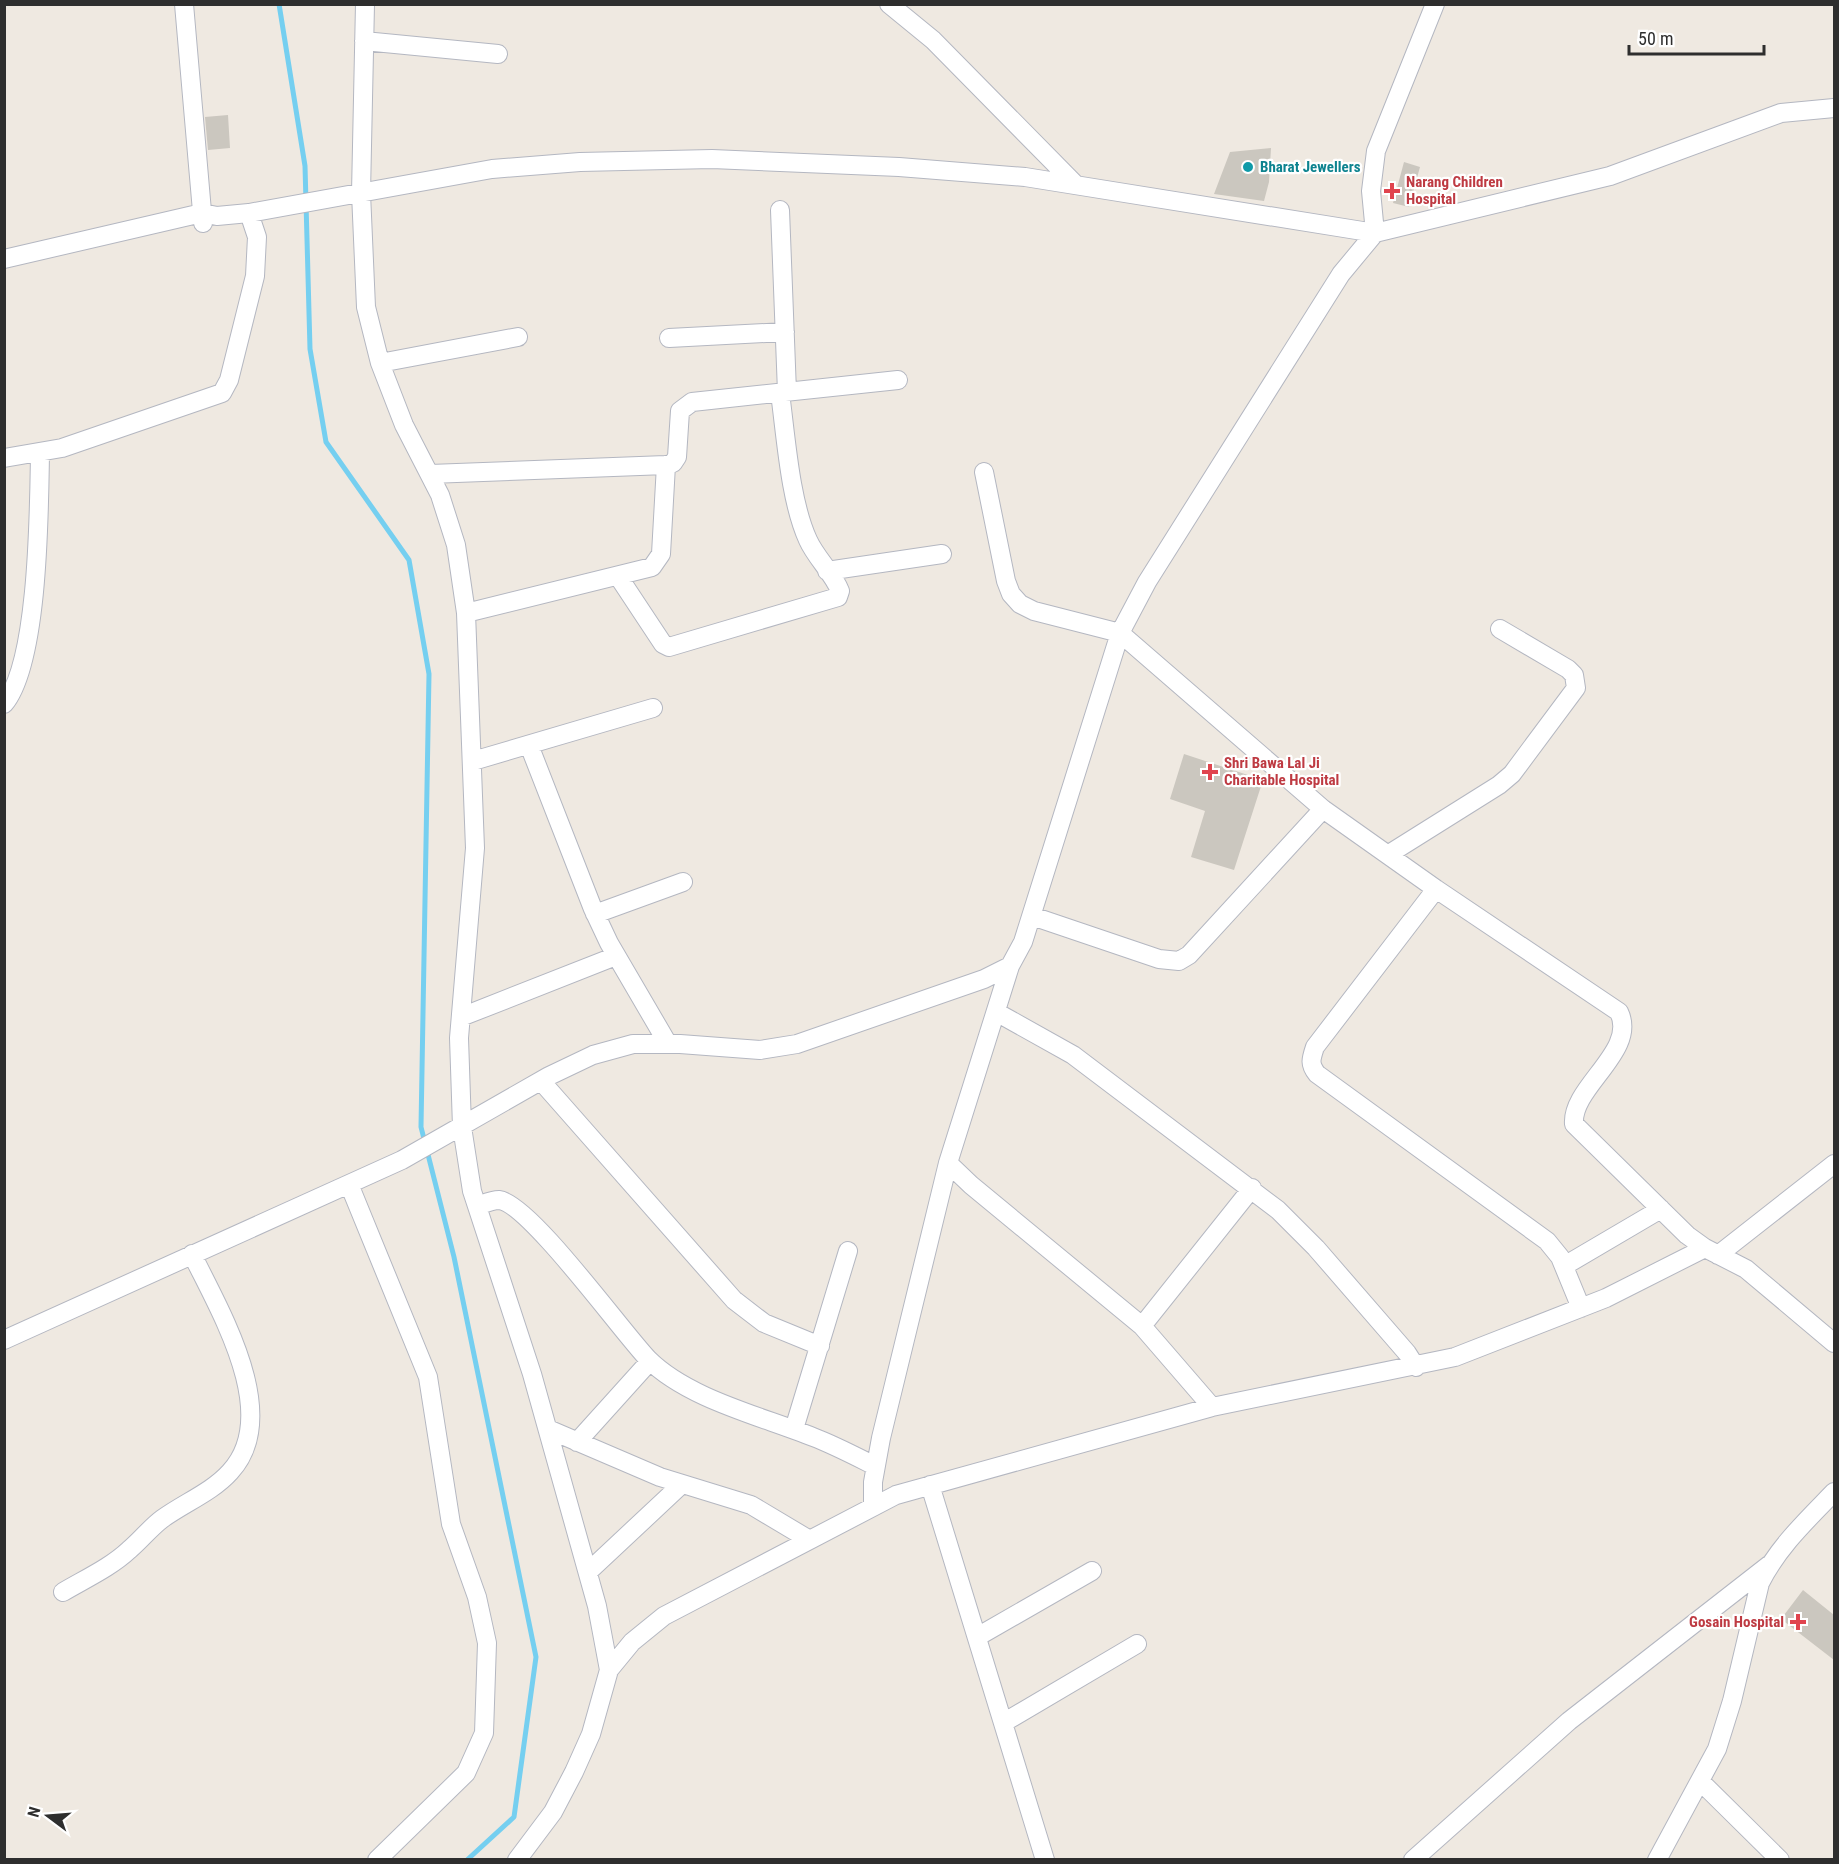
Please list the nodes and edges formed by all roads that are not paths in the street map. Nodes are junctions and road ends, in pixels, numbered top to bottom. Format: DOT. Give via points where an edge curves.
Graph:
graph roads {
  1 [pos="184,4"];
  2 [pos="365,4"];
  3 [pos="889,4"];
  4 [pos="1435,4"];
  5 [pos="364,41"];
  6 [pos="498,54"];
  7 [pos="1834,108"];
  8 [pos="1074,183"];
  9 [pos="361,193"];
  10 [pos="780,210"];
  11 [pos="249,213"];
  12 [pos="207,217"];
  13 [pos="1375,233"];
  14 [pos="4,259"];
  15 [pos="4,270"];
  16 [pos="785,332"];
  17 [pos="518,337"];
  18 [pos="669,338"];
  19 [pos="380,363"];
  20 [pos="898,380"];
  21 [pos="783,393"];
  22 [pos="40,453"];
  23 [pos="4,458"];
  24 [pos="666,465"];
  25 [pos="984,472"];
  26 [pos="430,474"];
  27 [pos="942,554"];
  28 [pos="827,571"];
  29 [pos="618,576"];
  30 [pos="466,613"];
  31 [pos="1500,629"];
  32 [pos="1120,633"];
  33 [pos="4,704"];
  34 [pos="653,708"];
  35 [pos="529,745"];
  36 [pos="472,761"];
  37 [pos="1323,809"];
  38 [pos="1389,854"];
  39 [pos="683,882"];
  40 [pos="1436,890"];
  41 [pos="595,914"];
  42 [pos="1032,916"];
  43 [pos="616,956"];
  44 [pos="1010,966"];
  45 [pos="996,1012"];
  46 [pos="461,1017"];
  47 [pos="668,1044"];
  48 [pos="541,1081"];
  49 [pos="454,1130"];
  50 [pos="948,1163"];
  51 [pos="1834,1164"];
  52 [pos="350,1184"];
  53 [pos="1252,1188"];
  54 [pos="477,1206"];
  55 [pos="1661,1209"];
  56 [pos="848,1251"];
  57 [pos="1712,1252"];
  58 [pos="192,1254"];
  59 [pos="1564,1266"];
  60 [pos="1581,1308"];
  61 [pos="1142,1326"];
  62 [pos="4,1340"];
  63 [pos="1834,1343"];
  64 [pos="820,1346"];
  65 [pos="650,1361"];
  66 [pos="1416,1367"];
  67 [pos="1212,1407"];
  68 [pos="548,1429"];
  69 [pos="794,1430"];
  70 [pos="577,1442"];
  71 [pos="875,1466"];
  72 [pos="682,1484"];
  73 [pos="930,1485"];
  74 [pos="1834,1492"];
  75 [pos="873,1506"];
  76 [pos="808,1539"];
  77 [pos="1769,1565"];
  78 [pos="1092,1571"];
  79 [pos="588,1572"];
  80 [pos="63,1592"];
  81 [pos="977,1637"];
  82 [pos="1137,1644"];
  83 [pos="609,1670"];
  84 [pos="1003,1723"];
  85 [pos="1701,1782"];
  86 [pos="377,1860"];
  87 [pos="517,1860"];
  88 [pos="1045,1860"];
  89 [pos="1413,1860"];
  90 [pos="1657,1860"];
  91 [pos="1780,1860"];
  1 -- 12 [label="street"];
  2 -- 5 [label="street"];
  3 -- 8 [label="street" via="933,40"];
  4 -- 13 [label="street" via="1376,151 1371,191"];
  5 -- 6 [label="street"];
  5 -- 9 [label="street"];
  7 -- 13 [label="street" via="1781,113 1610,176"];
  8 -- 9 [label="street" via="958,171 712,159 580,162 492,170"];
  8 -- 13 [label="street"];
  9 -- 11 [label="street"];
  9 -- 19 [label="street" via="366,307"];
  10 -- 16 [label="street"];
  11 -- 12 [label="street"];
  11 -- 22 [label="street" via="257,237 255,276 229,381 222,393"];
  12 -- 14 [label="street"];
  12 -- 15 [label="street"];
  13 -- 32 [label="street" via="1341,274 1147,582"];
  16 -- 18 [label="street"];
  16 -- 21 [label="street"];
  17 -- 19 [label="street"];
  19 -- 26 [label="street" via="404,425"];
  20 -- 21 [label="street"];
  21 -- 24 [label="street" via="684,406 678,420 677,457"];
  21 -- 28 [label="street" via="800,519"];
  22 -- 23 [label="street"];
  22 -- 33 [label="street" via="38,557 30,621 20,670"];
  24 -- 26 [label="street"];
  24 -- 29 [label="street" via="658,561 645,570"];
  25 -- 32 [label="street" via="1011,594 1034,611"];
  26 -- 30 [label="street" via="456,545"];
  27 -- 28 [label="street"];
  28 -- 29 [label="street" via="840,591 832,601 669,647 663,644"];
  29 -- 30 [label="street"];
  30 -- 36 [label="street"];
  31 -- 38 [label="street" via="1568,669 1574,675 1575,688 1512,774"];
  32 -- 37 [label="street"];
  32 -- 42 [label="street"];
  34 -- 35 [label="street"];
  35 -- 36 [label="street"];
  35 -- 41 [label="street"];
  36 -- 46 [label="street" via="476,848"];
  37 -- 38 [label="street"];
  37 -- 42 [label="street" via="1189,955 1179,960 1159,959"];
  38 -- 40 [label="street"];
  39 -- 41 [label="street"];
  40 -- 55 [label="street" via="1619,1012 1624,1022 1621,1038 1576,1109 1574,1124"];
  40 -- 59 [label="street" via="1315,1047 1310,1059 1312,1067 1547,1241"];
  41 -- 43 [label="street"];
  42 -- 44 [label="street"];
  43 -- 46 [label="street"];
  43 -- 47 [label="street"];
  44 -- 45 [label="street"];
  44 -- 47 [label="street" via="984,979 797,1044 760,1050"];
  45 -- 50 [label="street"];
  45 -- 53 [label="street" via="1073,1055"];
  46 -- 49 [label="street"];
  47 -- 48 [label="street" via="633,1044 593,1055"];
  48 -- 49 [label="street"];
  48 -- 64 [label="street" via="734,1300 764,1323"];
  49 -- 52 [label="street"];
  49 -- 54 [label="street"];
  50 -- 61 [label="street"];
  50 -- 71 [label="street"];
  51 -- 57 [label="street"];
  52 -- 58 [label="street"];
  52 -- 86 [label="street" via="428,1377 451,1524 477,1597 488,1643 484,1733 466,1773"];
  53 -- 61 [label="street"];
  53 -- 66 [label="street" via="1316,1248"];
  54 -- 65 [label="street" via="498,1200 512,1205 549,1241"];
  54 -- 68 [label="street"];
  55 -- 57 [label="street" via="1687,1235"];
  55 -- 59 [label="street"];
  56 -- 64 [label="street"];
  57 -- 60 [label="street"];
  57 -- 63 [label="street" via="1746,1269"];
  58 -- 62 [label="street"];
  58 -- 80 [label="street" via="235,1342 247,1387 250,1421 243,1451 231,1471 216,1484 162,1519 128,1551"];
  59 -- 60 [label="street"];
  60 -- 66 [label="street" via="1455,1357"];
  61 -- 67 [label="street"];
  64 -- 69 [label="street"];
  65 -- 69 [label="street" via="692,1389"];
  65 -- 70 [label="street"];
  66 -- 67 [label="street"];
  67 -- 73 [label="street"];
  68 -- 70 [label="street"];
  68 -- 79 [label="street"];
  69 -- 71 [label="street"];
  70 -- 72 [label="street"];
  71 -- 75 [label="street"];
  72 -- 76 [label="street" via="751,1505"];
  72 -- 79 [label="street"];
  73 -- 75 [label="street"];
  73 -- 81 [label="street"];
  74 -- 77 [label="street"];
  75 -- 76 [label="street"];
  76 -- 83 [label="street" via="664,1616 632,1642"];
  77 -- 85 [label="street" via="1754,1600 1725,1726"];
  77 -- 89 [label="street" via="1569,1721"];
  78 -- 81 [label="street"];
  79 -- 83 [label="street"];
  81 -- 84 [label="street"];
  82 -- 84 [label="street"];
  83 -- 87 [label="street" via="591,1734 574,1772 553,1812"];
  84 -- 88 [label="street"];
  85 -- 90 [label="street"];
  85 -- 91 [label="street"];
}
